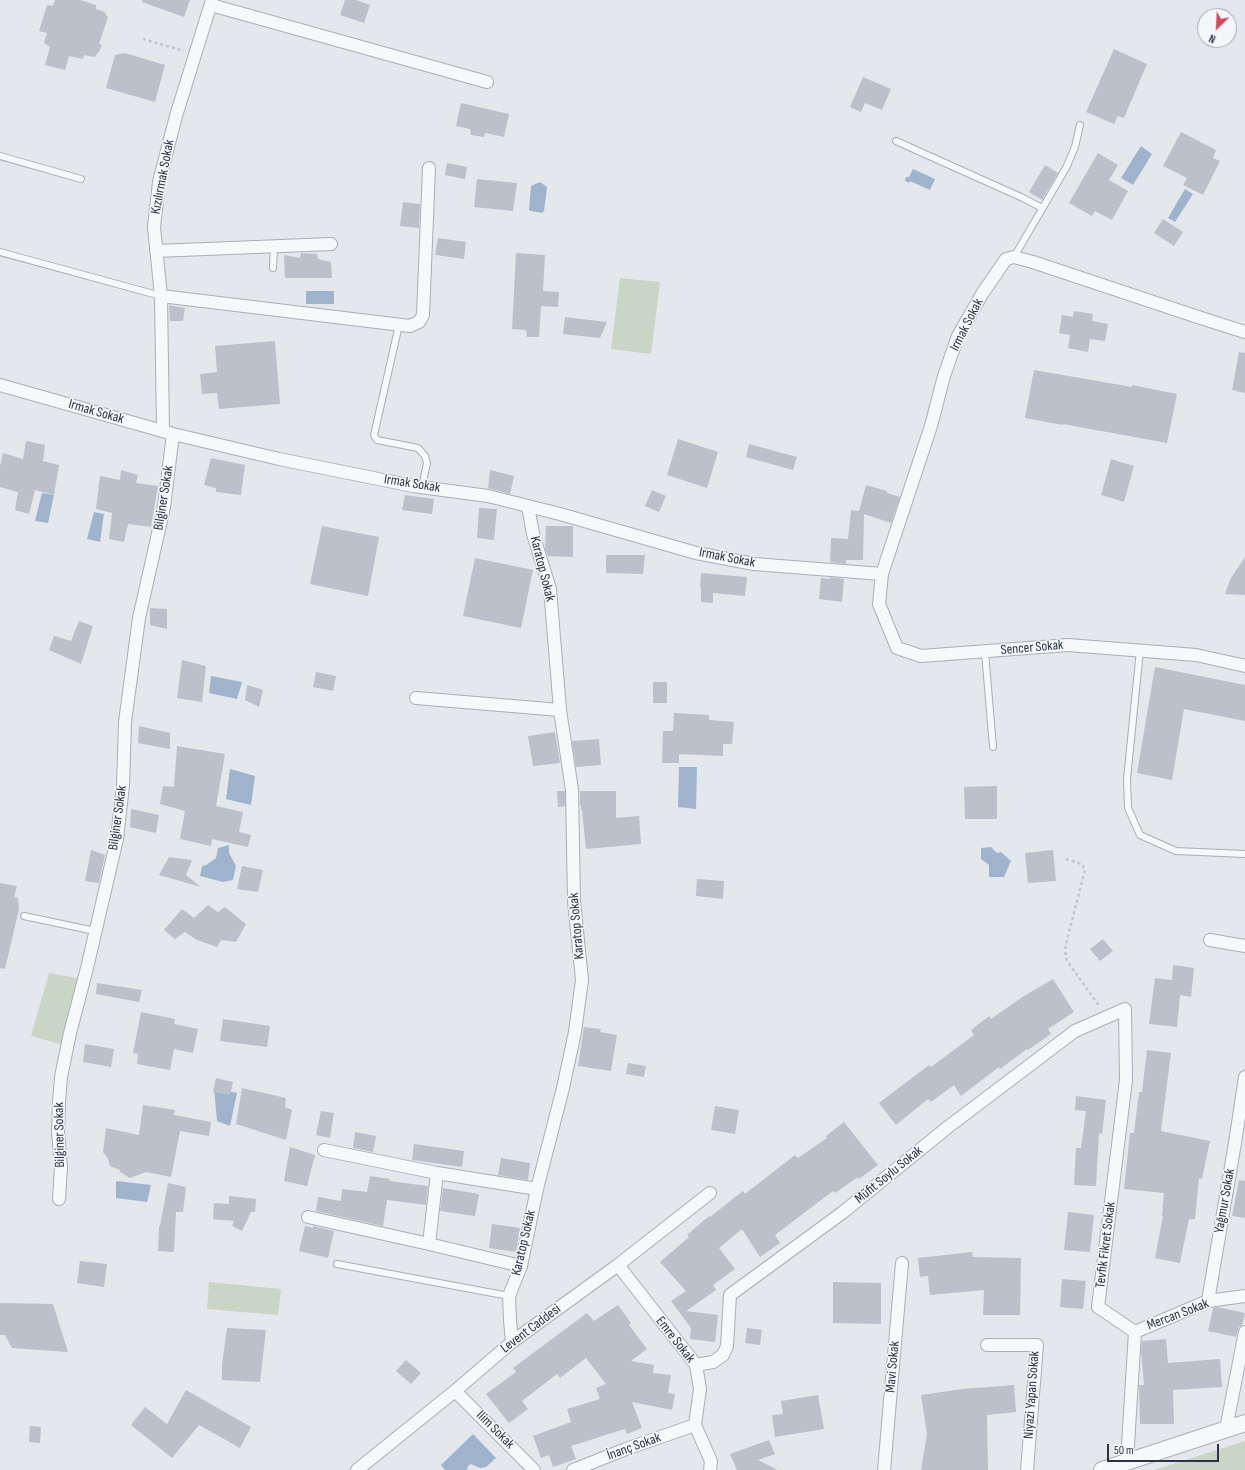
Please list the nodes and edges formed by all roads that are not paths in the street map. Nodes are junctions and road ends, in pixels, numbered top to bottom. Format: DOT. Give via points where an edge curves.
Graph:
graph roads {
  1 [pos="212,2"];
  2 [pos="487,82"];
  3 [pos="1080,125"];
  4 [pos="896,141"];
  5 [pos="0,156"];
  6 [pos="429,168"];
  7 [pos="81,179"];
  8 [pos="1042,208"];
  9 [pos="331,244"];
  10 [pos="274,246"];
  11 [pos="156,251"];
  12 [pos="0,252"];
  13 [pos="1014,257"];
  14 [pos="273,268"];
  15 [pos="161,296"];
  16 [pos="398,324"];
  17 [pos="1245,332"];
  18 [pos="0,385"];
  19 [pos="168,433"];
  20 [pos="422,487"];
  21 [pos="528,506"];
  22 [pos="882,574"];
  23 [pos="1140,649"];
  24 [pos="985,652"];
  25 [pos="1245,666"];
  26 [pos="416,698"];
  27 [pos="560,710"];
  28 [pos="993,747"];
  29 [pos="1245,854"];
  30 [pos="24,916"];
  31 [pos="94,931"];
  32 [pos="1210,940"];
  33 [pos="1245,946"];
  34 [pos="1125,1009"];
  35 [pos="1245,1077"];
  36 [pos="324,1150"];
  37 [pos="437,1174"];
  38 [pos="537,1189"];
  39 [pos="710,1193"];
  40 [pos="59,1199"];
  41 [pos="308,1217"];
  42 [pos="429,1244"];
  43 [pos="902,1263"];
  44 [pos="337,1264"];
  45 [pos="618,1265"];
  46 [pos="521,1266"];
  47 [pos="509,1296"];
  48 [pos="1245,1296"];
  49 [pos="1208,1301"];
  50 [pos="1135,1332"];
  51 [pos="1245,1332"];
  52 [pos="512,1342"];
  53 [pos="987,1345"];
  54 [pos="696,1365"];
  55 [pos="455,1390"];
  56 [pos="1245,1423"];
  57 [pos="695,1425"];
  58 [pos="1226,1429"];
  59 [pos="1127,1462"];
  60 [pos="357,1470"];
  61 [pos="534,1470"];
  62 [pos="573,1470"];
  63 [pos="710,1470"];
  64 [pos="884,1470"];
  65 [pos="1026,1470"];
  66 [pos="1102,1470"];
  1 -- 2 [label="street"];
  1 -- 11 [label="street, Kızılırmak Sokak" via="176,116 160,182 154,228"];
  3 -- 8 [label="lane" via="1075,147 1066,168"];
  4 -- 8 [label="lane"];
  5 -- 7 [label="lane"];
  6 -- 16 [label="street" via="423,315 419,322 410,326"];
  8 -- 13 [label="lane"];
  9 -- 10 [label="street"];
  10 -- 11 [label="street"];
  10 -- 14 [label="lane"];
  11 -- 15 [label="street, Kızılırmak Sokak"];
  12 -- 15 [label="lane"];
  13 -- 17 [label="street"];
  13 -- 22 [label="street, Irmak Sokak" via="1006,259 999,268 958,336"];
  15 -- 16 [label="street"];
  15 -- 19 [label="street, Kızılırmak Sokak"];
  16 -- 20 [label="lane" via="374,435 377,440 418,448 427,463"];
  18 -- 19 [label="street, Irmak Sokak"];
  19 -- 20 [label="street, Irmak Sokak" via="279,459"];
  19 -- 31 [label="street, Bilginer Sokak" via="164,507 137,631 126,722 117,839"];
  20 -- 21 [label="street, Irmak Sokak" via="488,496"];
  21 -- 22 [label="street, Irmak Sokak" via="696,553 754,564"];
  21 -- 27 [label="street, Karatop Sokak" via="533,534 550,589"];
  22 -- 24 [label="street, Sencer Sokak" via="879,604 897,648 921,656"];
  23 -- 24 [label="street, Sencer Sokak" via="1068,645"];
  23 -- 25 [label="street, Sencer Sokak" via="1196,655"];
  23 -- 29 [label="lane" via="1126,779 1128,808 1140,835 1176,851"];
  24 -- 28 [label="lane"];
  26 -- 27 [label="street"];
  27 -- 38 [label="street, Karatop Sokak" via="572,790 574,901 582,980 566,1074"];
  30 -- 31 [label="lane"];
  31 -- 40 [label="street, Bilginer Sokak" via="61,1077 58,1132 61,1167"];
  32 -- 33 [label="street"];
  34 -- 50 [label="street, Tevfik Fikret Sokak" via="1126,1080 1098,1307"];
  34 -- 54 [label="street, Müfit Soylu Sokak" via="1076,1031 948,1127 842,1213 730,1295 725,1351 714,1362"];
  35 -- 49 [label="street, Yağmur Sokak"];
  36 -- 37 [label="street"];
  37 -- 38 [label="street"];
  37 -- 42 [label="street"];
  38 -- 46 [label="street, Karatop Sokak"];
  39 -- 45 [label="street, Levent Caddesi"];
  41 -- 42 [label="street"];
  42 -- 46 [label="street"];
  43 -- 64 [label="street, Mavi Sokak"];
  44 -- 47 [label="lane"];
  45 -- 52 [label="street, Levent Caddesi"];
  45 -- 54 [label="street, Emre Sokak"];
  46 -- 47 [label="street, Karatop Sokak"];
  47 -- 52 [label="street, Karatop Sokak"];
  48 -- 49 [label="street, Mercan Sokak"];
  49 -- 50 [label="street, Mercan Sokak"];
  50 -- 59 [label="street"];
  51 -- 58 [label="street"];
  52 -- 55 [label="street, Levent Caddesi"];
  53 -- 65 [label="street, Niyazi Yapan Sokak" via="1036,1345"];
  54 -- 57 [label="street, Emre Sokak" via="700,1388"];
  55 -- 60 [label="street, Levent Caddesi"];
  55 -- 61 [label="street, Ilim Sokak"];
  56 -- 58 [label="street"];
  57 -- 62 [label="street, İnanç Sokak"];
  57 -- 63 [label="street" via="711,1461"];
  58 -- 59 [label="street"];
  59 -- 66 [label="street"];
}
